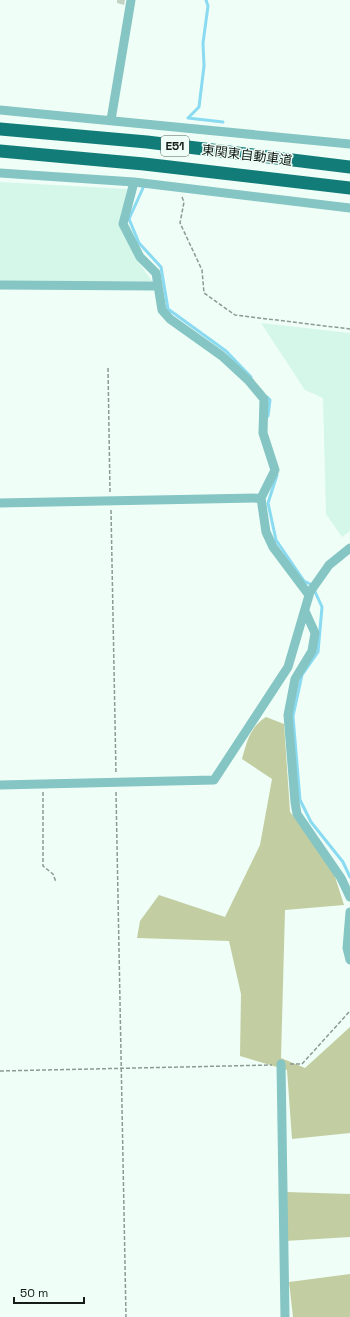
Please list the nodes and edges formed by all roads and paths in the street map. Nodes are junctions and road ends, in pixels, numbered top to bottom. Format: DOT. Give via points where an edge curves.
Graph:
graph roads {
  1 [pos="131,0"];
  2 [pos="0,110"];
  3 [pos="111,120"];
  4 [pos="0,129"];
  5 [pos="350,144"];
  6 [pos="0,151"];
  7 [pos="350,167"];
  8 [pos="0,173"];
  9 [pos="134,182"];
  10 [pos="178,188"];
  11 [pos="350,188"];
  12 [pos="350,208"];
  13 [pos="0,286"];
  14 [pos="157,286"];
  15 [pos="350,329"];
  16 [pos="108,368"];
  17 [pos="261,498"];
  18 [pos="110,501"];
  19 [pos="0,503"];
  20 [pos="350,548"];
  21 [pos="309,593"];
  22 [pos="305,611"];
  23 [pos="116,783"];
  24 [pos="43,784"];
  25 [pos="0,785"];
  26 [pos="56,882"];
  27 [pos="350,897"];
  28 [pos="350,912"];
  29 [pos="350,960"];
  30 [pos="350,1011"];
  31 [pos="281,1064"];
  32 [pos="121,1068"];
  33 [pos="0,1071"];
  34 [pos="126,1317"];
  35 [pos="285,1317"];
  1 -- 3 [label="street"];
  2 -- 3 [label="street"];
  3 -- 5 [label="street"];
  4 -- 7 [label="highway, 東関東自動車道 / E51" via="147,142"];
  6 -- 11 [label="highway, 東関東自動車道 / E51" via="144,164"];
  8 -- 9 [label="street"];
  9 -- 10 [label="street"];
  9 -- 14 [label="street" via="123,224 140,257 156,273"];
  10 -- 12 [label="street"];
  10 -- 15 [label="path" via="184,202 180,223 202,270 204,293 235,315"];
  13 -- 14 [label="street"];
  14 -- 17 [label="street" via="162,310 170,319 222,356 264,399 263,433 275,470"];
  16 -- 18 [label="path"];
  17 -- 18 [label="street"];
  17 -- 21 [label="street" via="266,532 272,547"];
  18 -- 19 [label="street"];
  18 -- 23 [label="path"];
  20 -- 21 [label="street" via="329,565"];
  21 -- 22 [label="street"];
  22 -- 23 [label="street" via="288,667 214,780"];
  22 -- 27 [label="street" via="315,633 312,651 295,679 288,715 295,802 298,814 341,878"];
  23 -- 24 [label="street"];
  23 -- 32 [label="path"];
  24 -- 25 [label="street"];
  24 -- 26 [label="path" via="43,866 53,874"];
  28 -- 29 [label="street" via="347,948"];
  30 -- 31 [label="path" via="302,1064"];
  31 -- 32 [label="path"];
  31 -- 35 [label="street"];
  32 -- 33 [label="path"];
  32 -- 34 [label="path"];
}
